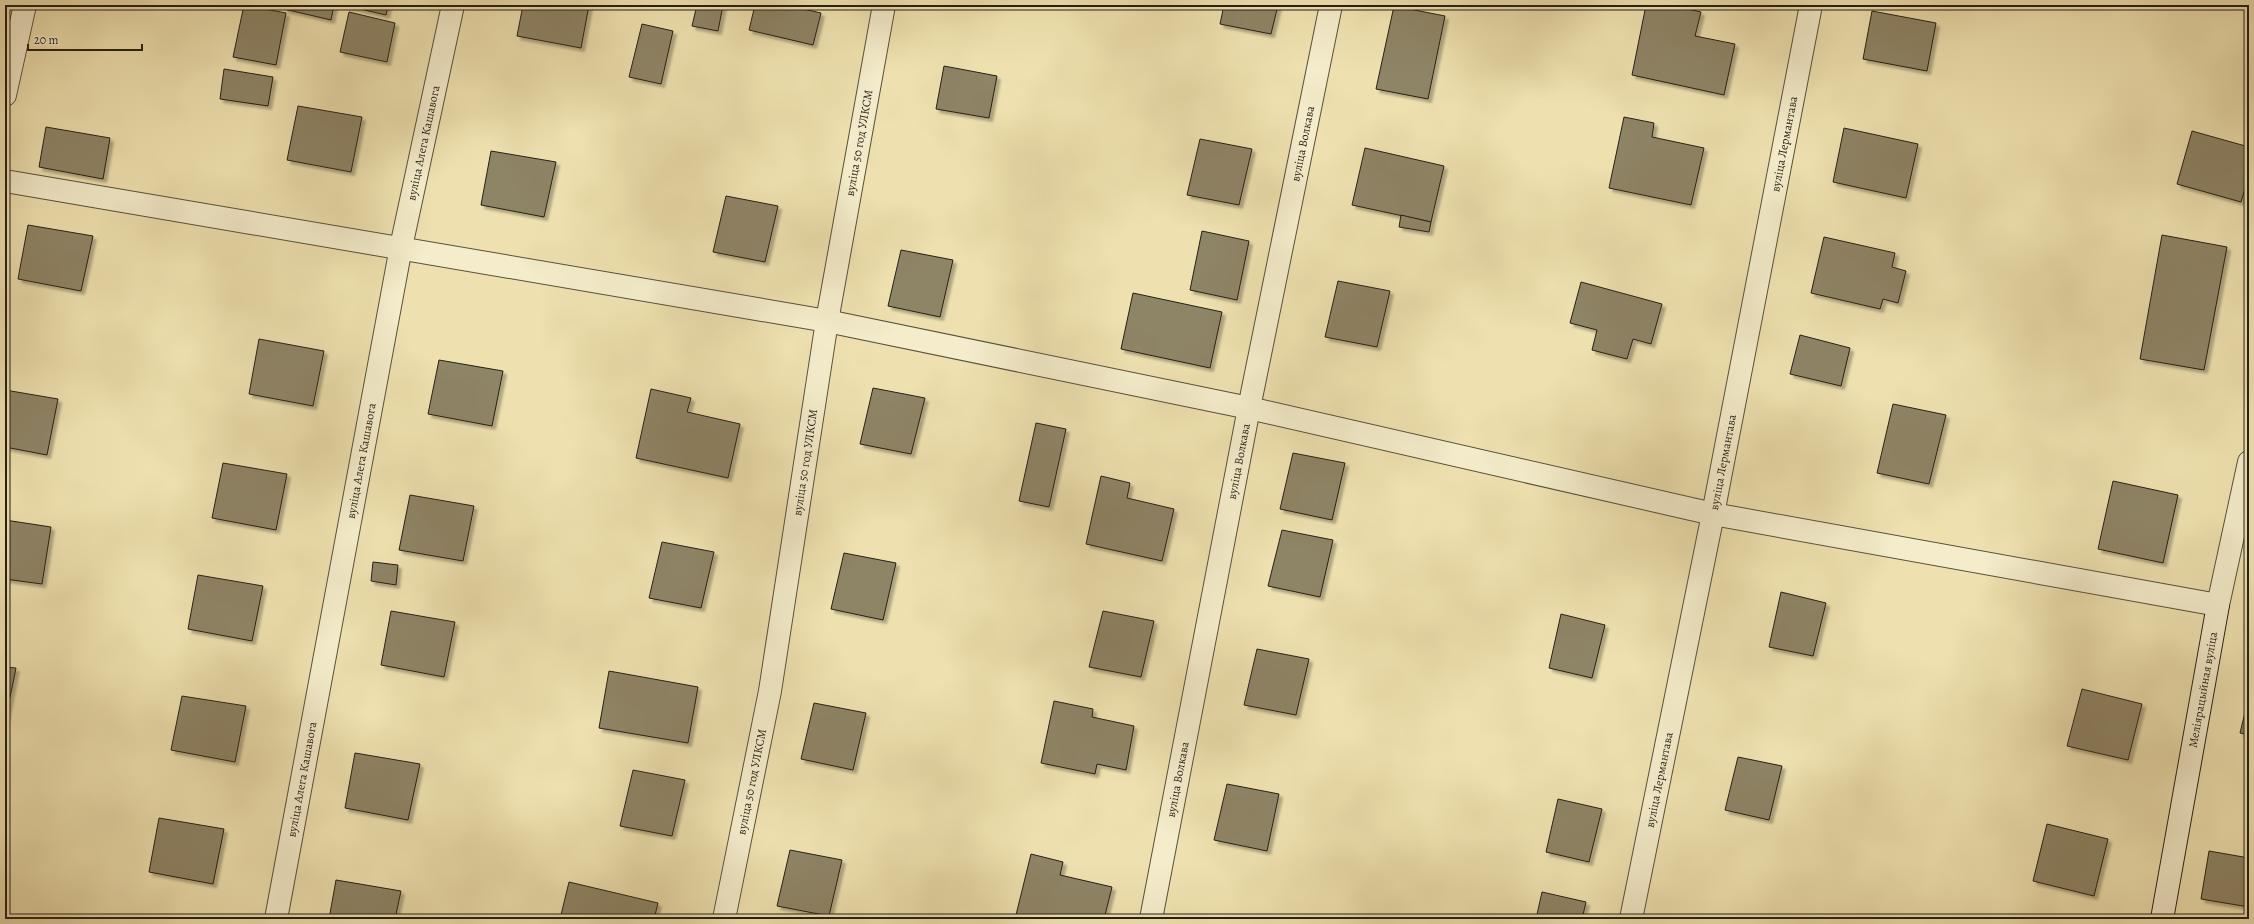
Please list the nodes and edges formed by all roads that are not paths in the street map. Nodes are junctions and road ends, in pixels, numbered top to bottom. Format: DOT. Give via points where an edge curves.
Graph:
graph roads {
  1 [pos="25,5"];
  2 [pos="453,5"];
  3 [pos="884,5"];
  4 [pos="1331,5"];
  5 [pos="1811,5"];
  6 [pos="5,95"];
  7 [pos="5,181"];
  8 [pos="400,247"];
  9 [pos="827,321"];
  10 [pos="1249,408"];
  11 [pos="2249,462"];
  12 [pos="1713,514"];
  13 [pos="2218,605"];
  14 [pos="276,919"];
  15 [pos="724,919"];
  16 [pos="1151,919"];
  17 [pos="1632,919"];
  18 [pos="2162,919"];
  1 -- 6 [label="street"];
  2 -- 8 [label="street, вуліца Алега Кашавога"];
  3 -- 9 [label="street, вуліца 50 год УЛКСМ"];
  4 -- 10 [label="street, вуліца Волкава"];
  5 -- 12 [label="street, вуліца Лермантава"];
  7 -- 8 [label="street"];
  8 -- 9 [label="street"];
  8 -- 14 [label="street, вуліца Алега Кашавога"];
  9 -- 10 [label="street"];
  9 -- 15 [label="street, вуліца 50 год УЛКСМ" via="770,691"];
  10 -- 12 [label="street"];
  10 -- 16 [label="street, вуліца Волкава"];
  11 -- 13 [label="street, Меліярацыйная вуліца"];
  12 -- 13 [label="street"];
  12 -- 17 [label="street, вуліца Лермантава"];
  13 -- 18 [label="street, Меліярацыйная вуліца"];
}
